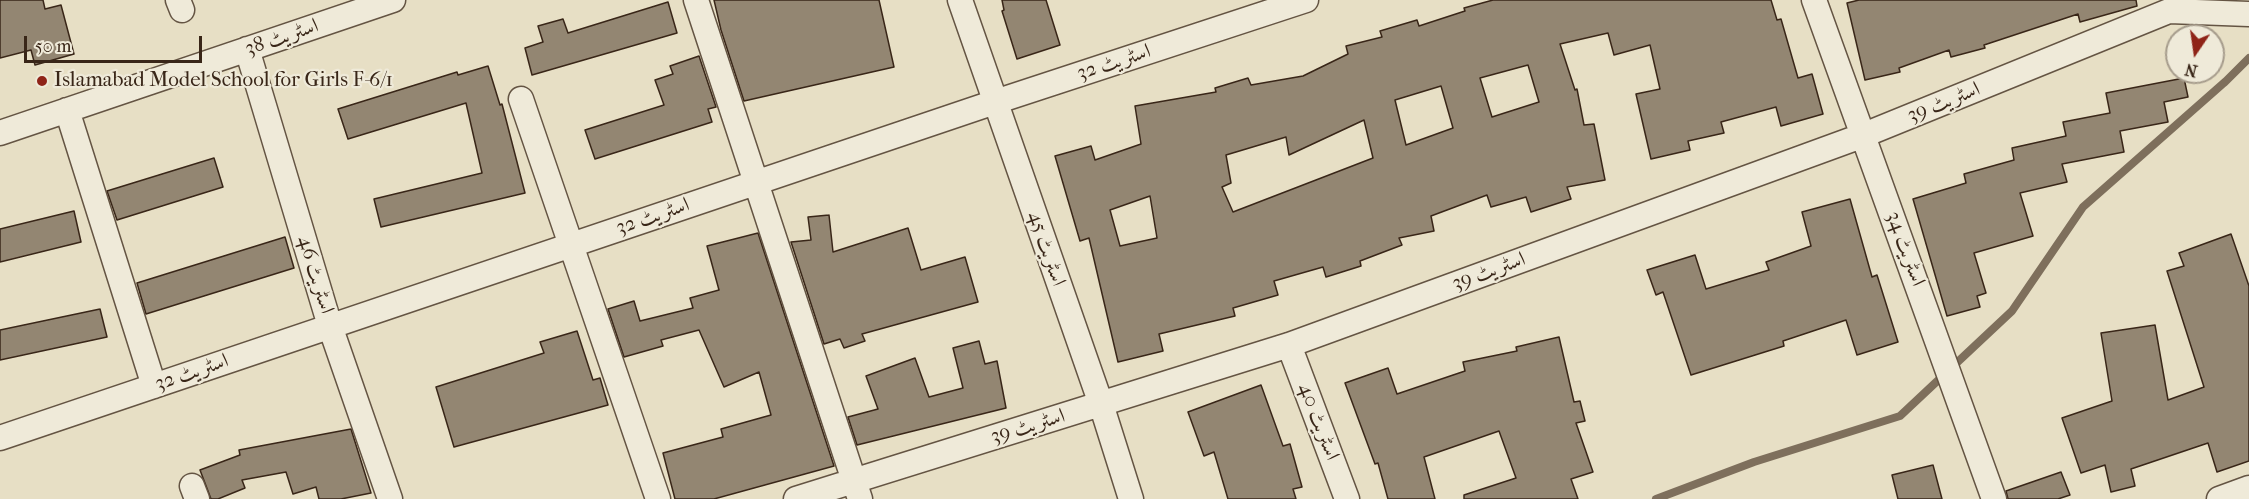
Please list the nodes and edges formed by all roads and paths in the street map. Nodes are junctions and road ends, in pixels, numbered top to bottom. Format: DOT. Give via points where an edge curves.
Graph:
graph roads {
  1 [pos="393,0"];
  2 [pos="696,0"];
  3 [pos="960,0"];
  4 [pos="1306,0"];
  5 [pos="1815,0"];
  6 [pos="2249,14"];
  7 [pos="247,49"];
  8 [pos="521,99"];
  9 [pos="995,102"];
  10 [pos="68,110"];
  11 [pos="0,133"];
  12 [pos="1864,135"];
  13 [pos="755,183"];
  14 [pos="571,245"];
  15 [pos="330,326"];
  16 [pos="1288,345"];
  17 [pos="154,386"];
  18 [pos="1101,404"];
  19 [pos="0,438"];
  20 [pos="2249,488"];
  21 [pos="856,490"];
  22 [pos="390,499"];
  23 [pos="658,499"];
  24 [pos="796,499"];
  25 [pos="1131,499"];
  26 [pos="1347,499"];
  27 [pos="1995,499"];
  28 [pos="2218,499"];
  1 -- 7 [label="street, اسٹریٹ 38"];
  2 -- 13 [label="street"];
  3 -- 9 [label="street, اسٹریٹ 45"];
  4 -- 9 [label="street, اسٹریٹ 32"];
  5 -- 12 [label="street, اسٹریٹ 34"];
  6 -- 12 [label="street, اسٹریٹ 39" via="2169,11"];
  7 -- 10 [label="street, اسٹریٹ 38"];
  7 -- 15 [label="street, اسٹریٹ 46"];
  8 -- 14 [label="street"];
  9 -- 13 [label="street, اسٹریٹ 32"];
  9 -- 18 [label="street, اسٹریٹ 45"];
  10 -- 11 [label="street, اسٹریٹ 38"];
  10 -- 17 [label="street"];
  12 -- 16 [label="street, اسٹریٹ 39"];
  12 -- 27 [label="street, اسٹریٹ 34"];
  13 -- 14 [label="street, اسٹریٹ 32"];
  13 -- 21 [label="street"];
  14 -- 15 [label="street, اسٹریٹ 32"];
  14 -- 23 [label="street"];
  15 -- 17 [label="street, اسٹریٹ 32"];
  15 -- 22 [label="street, اسٹریٹ 46"];
  16 -- 18 [label="street, اسٹریٹ 39"];
  16 -- 26 [label="street, اسٹریٹ 40"];
  17 -- 19 [label="street, اسٹریٹ 32"];
  18 -- 21 [label="street, اسٹریٹ 39"];
  18 -- 25 [label="street, اسٹریٹ 45"];
  20 -- 28 [label="street"];
  21 -- 24 [label="street, اسٹریٹ 39"];
}
